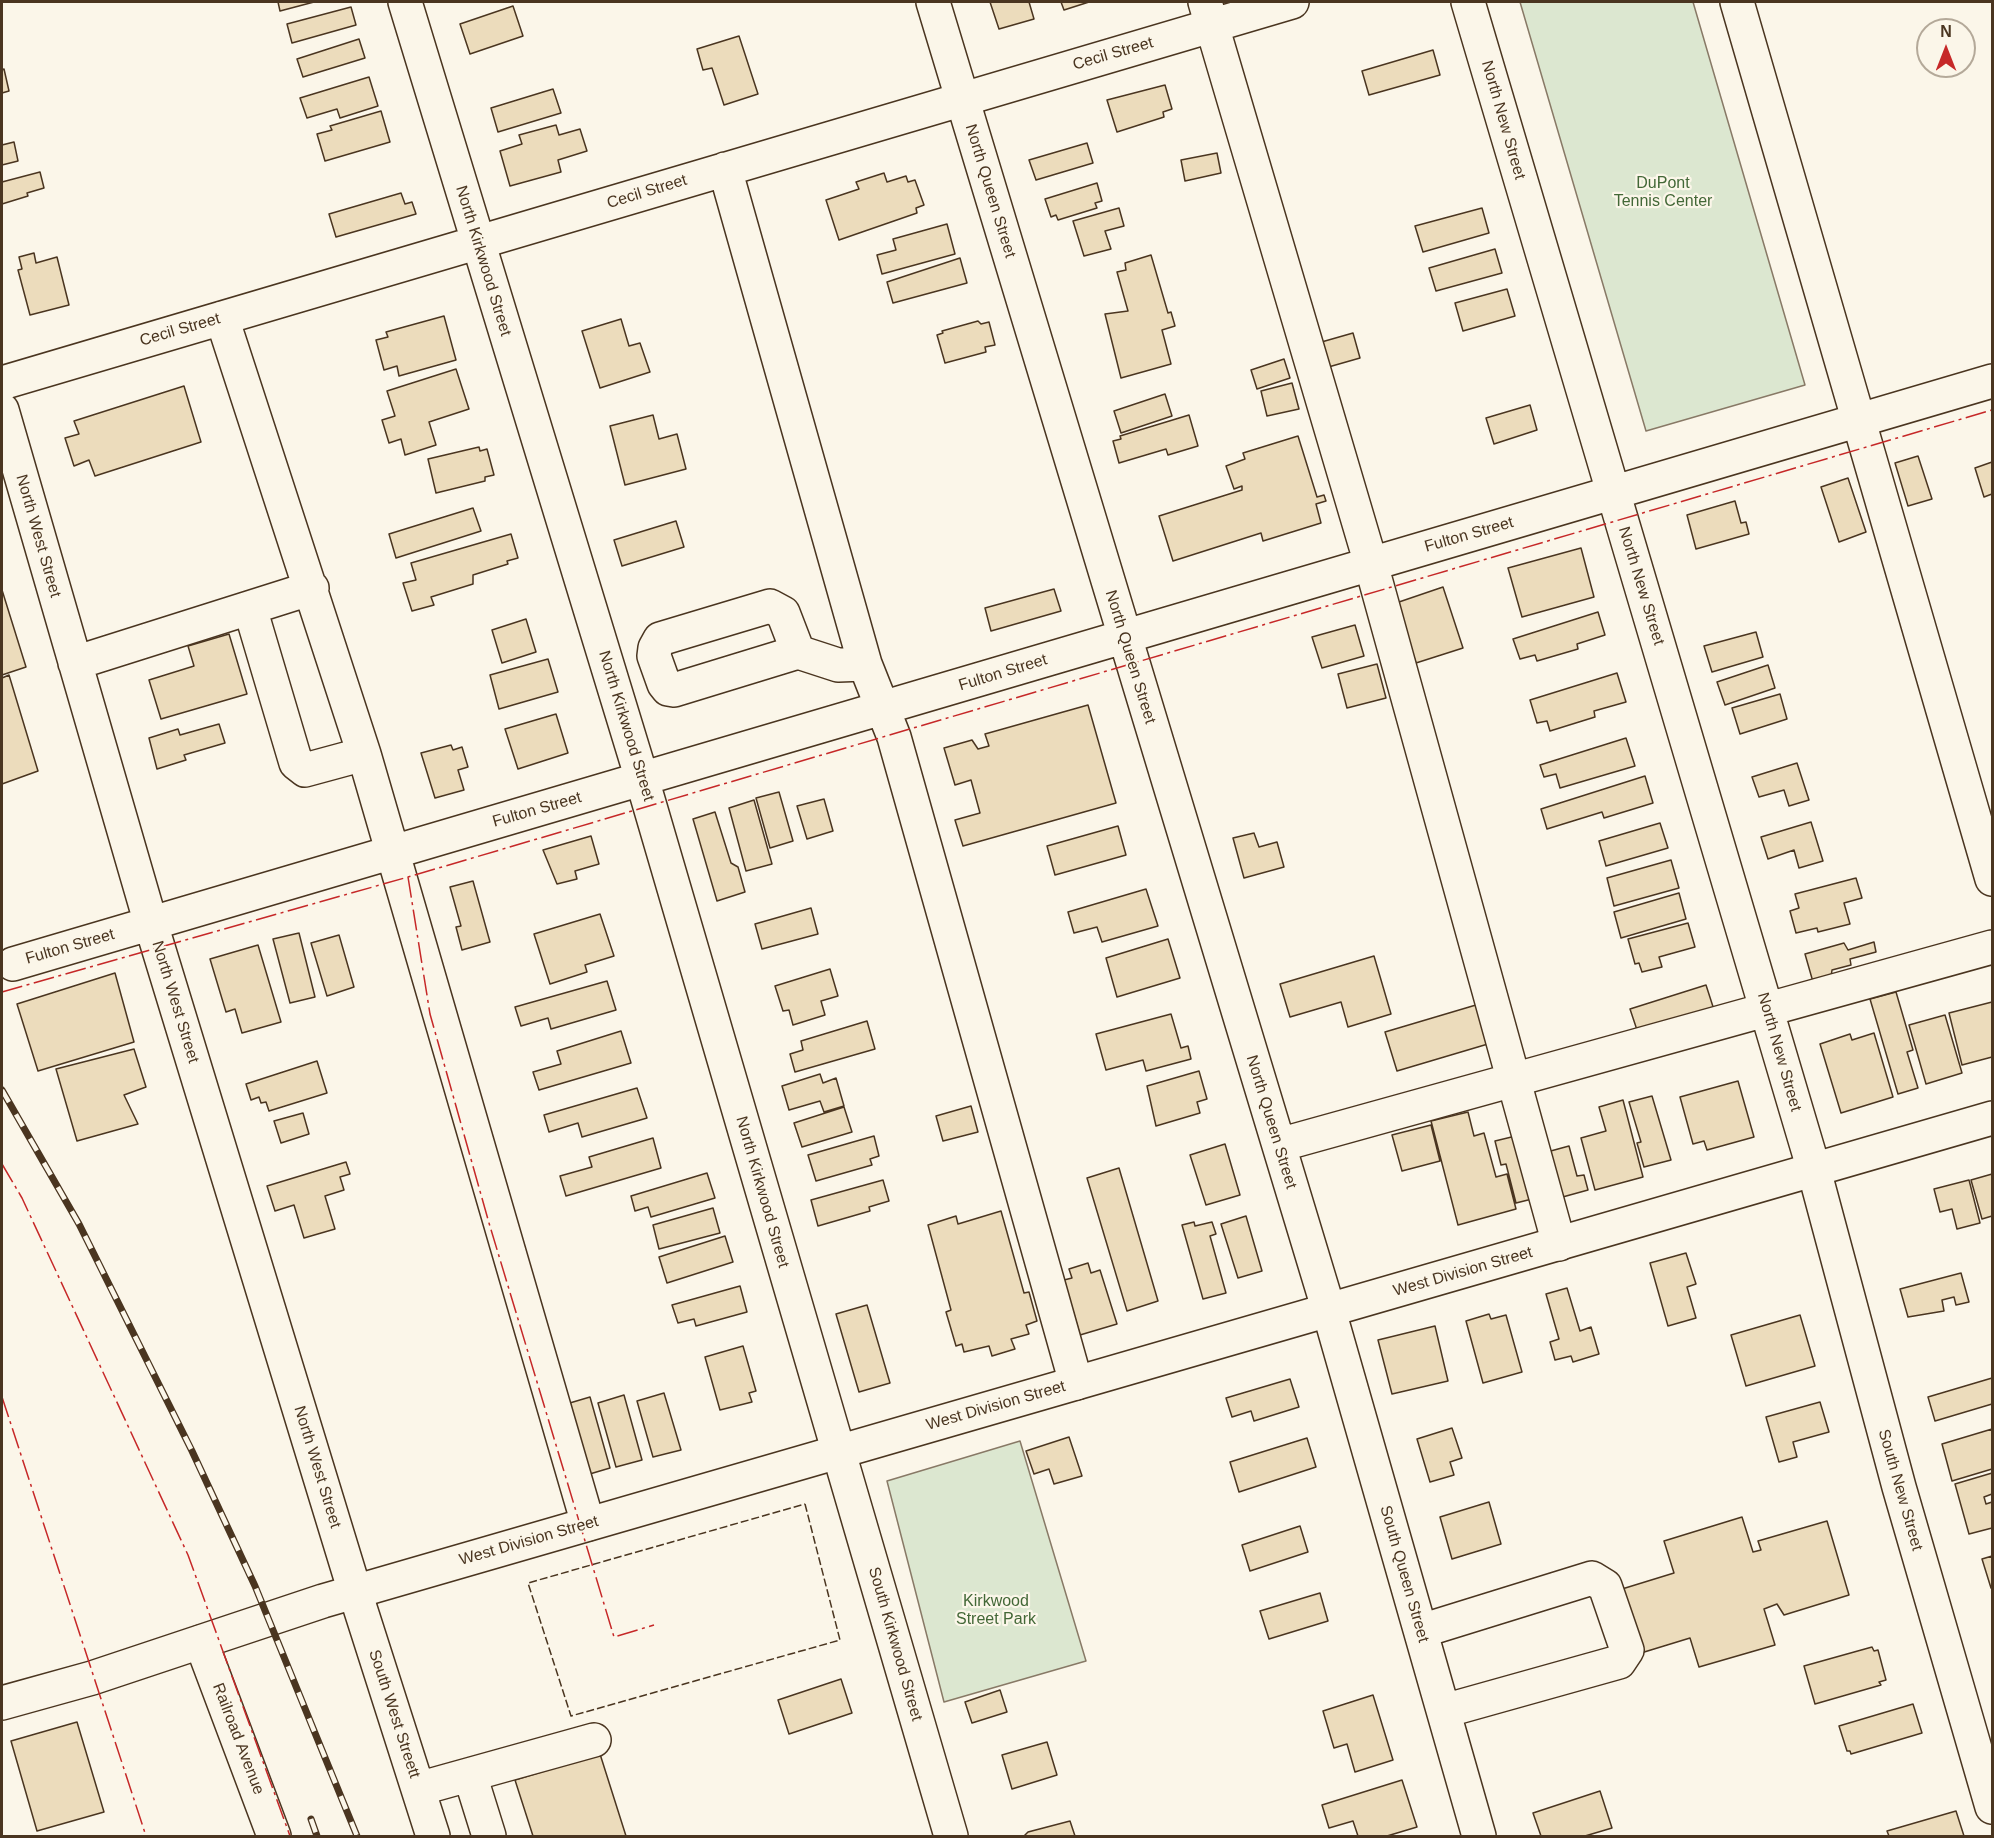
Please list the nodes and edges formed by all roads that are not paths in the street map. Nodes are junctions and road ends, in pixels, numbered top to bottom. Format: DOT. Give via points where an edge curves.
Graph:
graph roads {
  1 [pos="405,2"];
  2 [pos="933,2"];
  3 [pos="1292,2"];
  4 [pos="1468,2"];
  5 [pos="1737,2"];
  6 [pos="1209,13"];
  7 [pos="963,99"];
  8 [pos="725,169"];
  9 [pos="477,242"];
  10 [pos="222,318"];
  11 [pos="1992,381"];
  12 [pos="2,383"];
  13 [pos="2,410"];
  14 [pos="1858,421"];
  15 [pos="1614,493"];
  16 [pos="1371,564"];
  17 [pos="312,588"];
  18 [pos="250,608"];
  19 [pos="1124,637"];
  20 [pos="798,652"];
  21 [pos="75,663"];
  22 [pos="866,664"];
  23 [pos="883,708"];
  24 [pos="364,754"];
  25 [pos="642,779"];
  26 [pos="393,852"];
  27 [pos="1992,879"];
  28 [pos="151,924"];
  29 [pos="1992,946"];
  30 [pos="13,964"];
  31 [pos="1767,1010"];
  32 [pos="1514,1080"];
  33 [pos="1992,1118"];
  34 [pos="1279,1145"];
  35 [pos="1814,1170"];
  36 [pos="1559,1244"];
  37 [pos="1329,1311"];
  38 [pos="1076,1383"];
  39 [pos="838,1452"];
  40 [pos="588,1524"];
  41 [pos="355,1592"];
  42 [pos="1421,1630"];
  43 [pos="201,1642"];
  44 [pos="2,1703"];
  45 [pos="1444,1711"];
  46 [pos="594,1740"];
  47 [pos="470,1775"];
  48 [pos="418,1789"];
  49 [pos="1992,1807"];
  50 [pos="274,1836"];
  51 [pos="433,1836"];
  52 [pos="489,1836"];
  53 [pos="951,1836"];
  54 [pos="1479,1836"];
  1 -- 9 [label="main road, North Kirkwood Street"];
  2 -- 7 [label="main road, North Queen Street"];
  3 -- 6 [label="main road, Cecil Street"];
  4 -- 15 [label="main road, North New Street"];
  5 -- 14 [label="main road"];
  6 -- 7 [label="main road, Cecil Street"];
  6 -- 16 [label="main road"];
  7 -- 8 [label="main road, Cecil Street"];
  7 -- 19 [label="main road, North Queen Street"];
  8 -- 9 [label="main road, Cecil Street"];
  8 -- 22 [label="main road"];
  9 -- 10 [label="main road, Cecil Street"];
  9 -- 25 [label="main road, North Kirkwood Street"];
  10 -- 12 [label="main road, Cecil Street"];
  10 -- 17 [label="main road"];
  11 -- 14 [label="main road, Fulton Street"];
  13 -- 21 [label="main road, North West Street"];
  14 -- 15 [label="main road, Fulton Street"];
  14 -- 27 [label="main road"];
  15 -- 16 [label="main road, Fulton Street"];
  15 -- 31 [label="main road, North New Street"];
  16 -- 19 [label="main road, Fulton Street"];
  16 -- 32 [label="main road"];
  17 -- 18 [label="main road"];
  17 -- 24 [label="main road"];
  18 -- 21 [label="main road"];
  18 -- 24 [label="main road" via="296,763 306,770"];
  19 -- 23 [label="main road, Fulton Street"];
  19 -- 34 [label="main road, North Queen Street"];
  20 -- 22 [label="main road" via="838,665"];
  21 -- 28 [label="main road, North West Street"];
  22 -- 23 [label="main road"];
  23 -- 25 [label="main road, Fulton Street"];
  23 -- 38 [label="main road"];
  24 -- 26 [label="main road"];
  25 -- 26 [label="main road, Fulton Street"];
  25 -- 39 [label="main road, North Kirkwood Street"];
  26 -- 28 [label="main road, Fulton Street"];
  26 -- 40 [label="main road"];
  28 -- 30 [label="main road, Fulton Street"];
  28 -- 41 [label="main road, North West Street"];
  29 -- 31 [label="main road"];
  31 -- 32 [label="main road"];
  31 -- 35 [label="main road, North New Street"];
  32 -- 34 [label="main road"];
  32 -- 36 [label="main road"];
  33 -- 35 [label="main road, West Division Street"];
  34 -- 37 [label="main road, North Queen Street"];
  35 -- 36 [label="main road, West Division Street"];
  35 -- 49 [label="main road, South New Street" via="1899,1487"];
  36 -- 37 [label="main road, West Division Street"];
  37 -- 38 [label="main road, West Division Street"];
  37 -- 42 [label="main road, South Queen Street"];
  38 -- 39 [label="main road, West Division Street"];
  39 -- 40 [label="main road, West Division Street"];
  39 -- 53 [label="main road, South Kirkwood Street"];
  40 -- 41 [label="main road, West Division Street"];
  41 -- 43 [label="main road, West Division Street"];
  41 -- 48 [label="main road, South West Streett"];
  42 -- 45 [label="main road, South Queen Street"];
  42 -- 45 [label="main road" via="1592,1578 1605,1586 1627,1650 1619,1662"];
  43 -- 44 [label="main road, West Division Street"];
  43 -- 50 [label="main road, Railroad Avenue"];
  45 -- 54 [label="main road, South Queen Street"];
  46 -- 47 [label="main road"];
  47 -- 48 [label="main road"];
  47 -- 52 [label="main road"];
  48 -- 51 [label="main road, South West Streett"];
}
